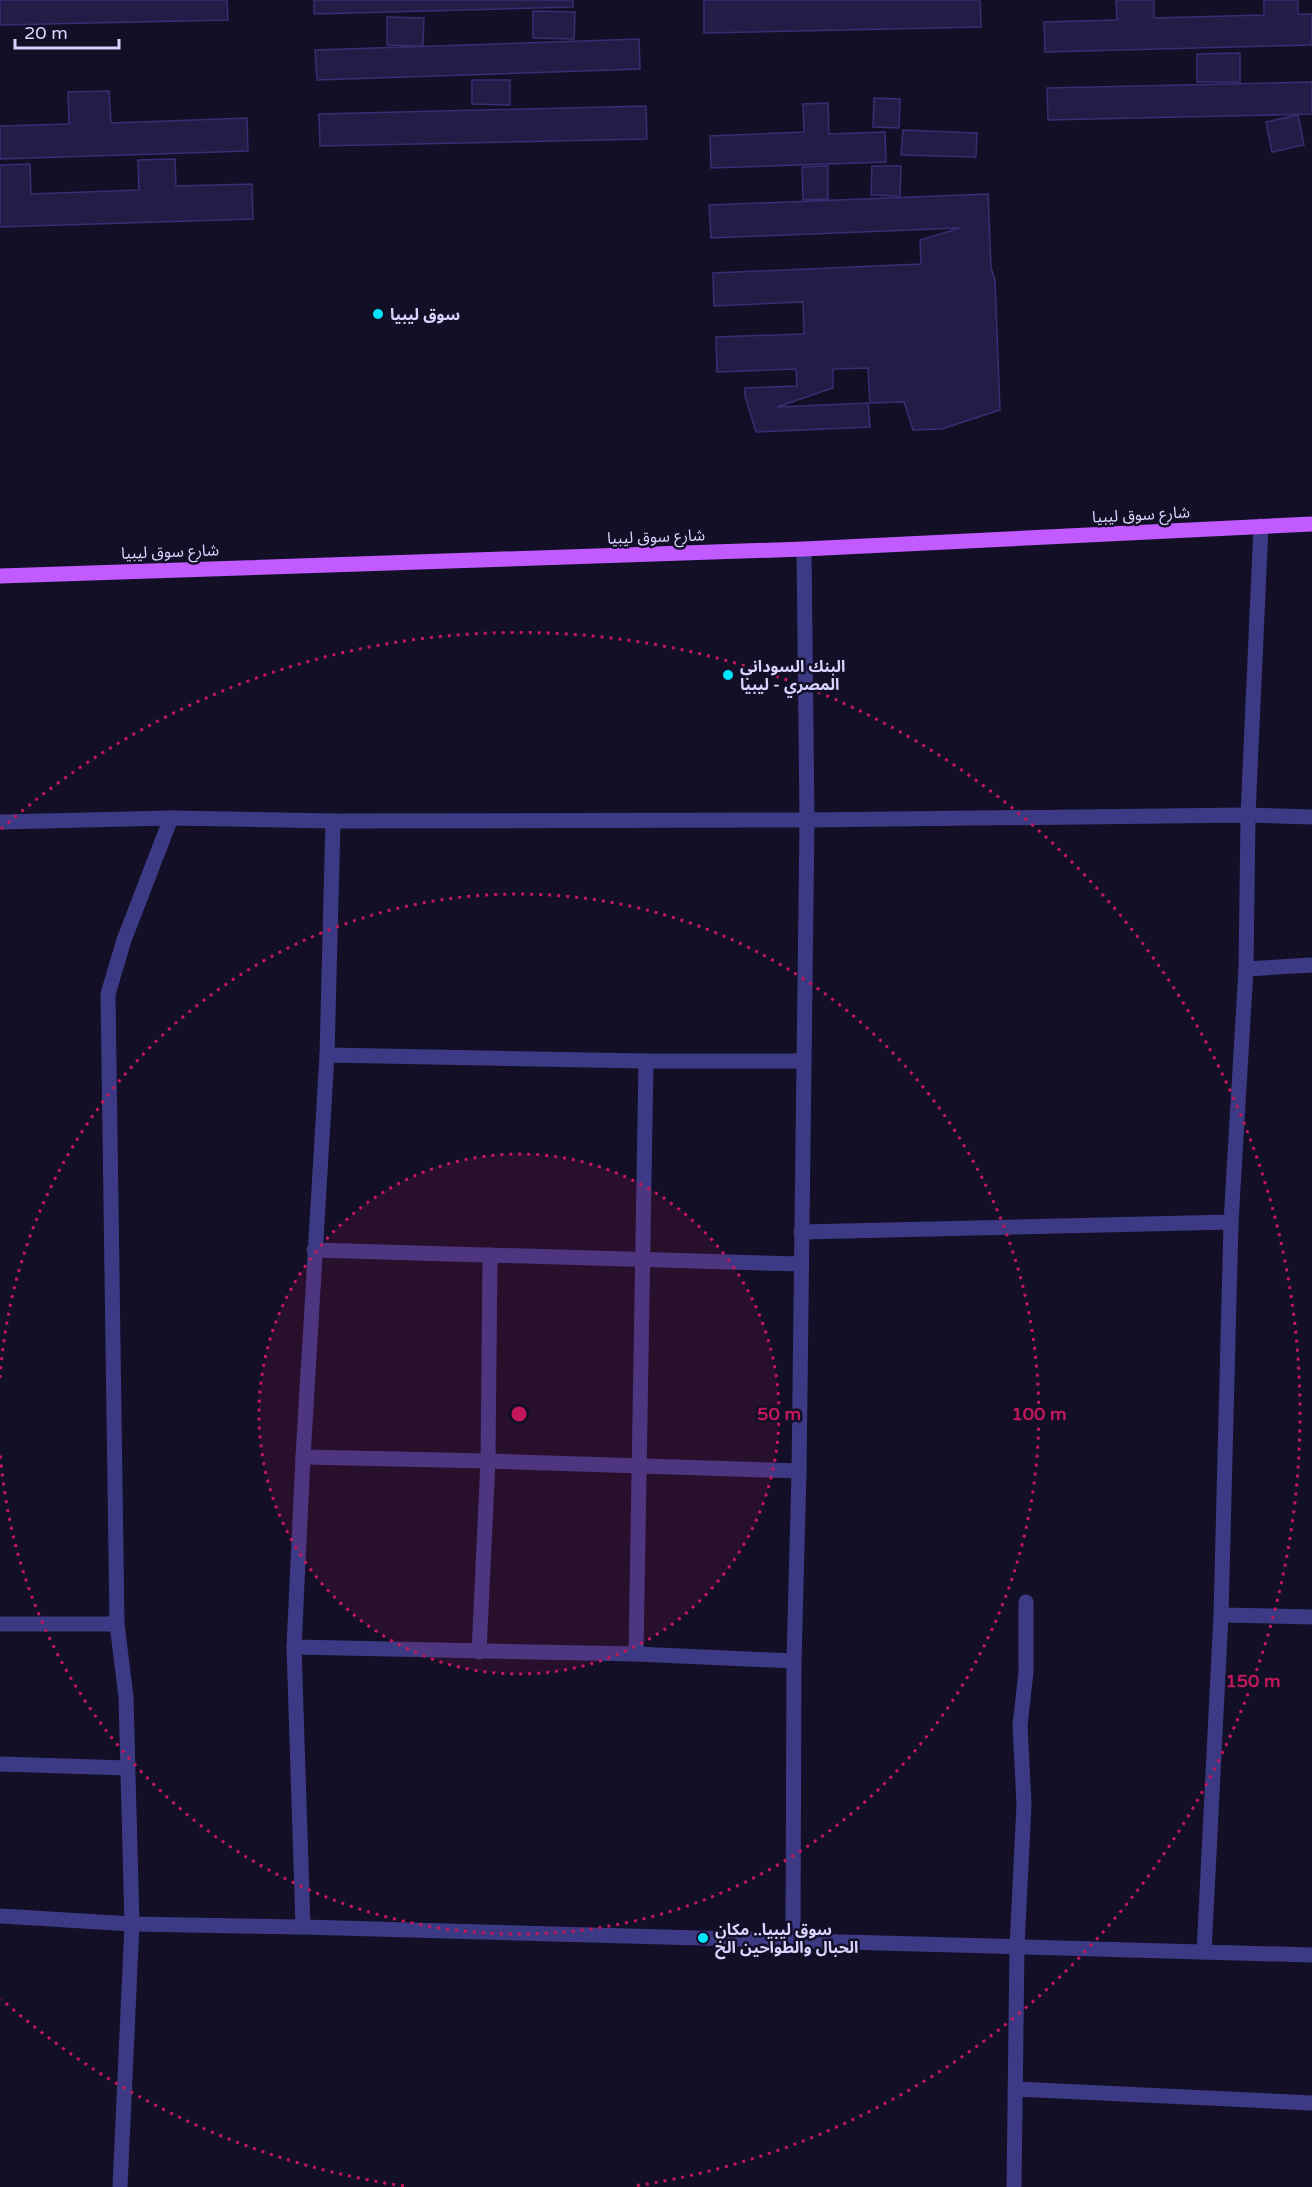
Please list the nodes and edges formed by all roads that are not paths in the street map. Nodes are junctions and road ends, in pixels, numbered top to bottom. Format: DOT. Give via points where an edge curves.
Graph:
graph roads {
  1 [pos="1312,524"];
  2 [pos="1261,526"];
  3 [pos="804,549"];
  4 [pos="0,576"];
  5 [pos="1248,815"];
  6 [pos="1312,817"];
  7 [pos="171,818"];
  8 [pos="807,820"];
  9 [pos="333,821"];
  10 [pos="0,822"];
  11 [pos="1312,965"];
  12 [pos="1246,969"];
  13 [pos="327,1055"];
  14 [pos="646,1061"];
  15 [pos="804,1061"];
  16 [pos="1231,1222"];
  17 [pos="801,1232"];
  18 [pos="314,1250"];
  19 [pos="490,1255"];
  20 [pos="642,1259"];
  21 [pos="801,1264"];
  22 [pos="303,1457"];
  23 [pos="488,1461"];
  24 [pos="639,1466"];
  25 [pos="799,1471"];
  26 [pos="1026,1602"];
  27 [pos="1221,1615"];
  28 [pos="1312,1617"];
  29 [pos="0,1624"];
  30 [pos="117,1624"];
  31 [pos="294,1647"];
  32 [pos="480,1652"];
  33 [pos="636,1654"];
  34 [pos="794,1661"];
  35 [pos="0,1764"];
  36 [pos="127,1768"];
  37 [pos="0,1916"];
  38 [pos="132,1924"];
  39 [pos="303,1927"];
  40 [pos="793,1941"];
  41 [pos="1017,1947"];
  42 [pos="1204,1952"];
  43 [pos="1312,1955"];
  44 [pos="1015,2089"];
  45 [pos="1312,2103"];
  46 [pos="120,2187"];
  47 [pos="1014,2187"];
  1 -- 2 [label="main road, شارع سوق ليبيا"];
  2 -- 3 [label="main road, شارع سوق ليبيا"];
  2 -- 5 [label="street"];
  3 -- 4 [label="main road, شارع سوق ليبيا"];
  3 -- 8 [label="street"];
  5 -- 6 [label="street"];
  5 -- 8 [label="street"];
  5 -- 12 [label="street"];
  7 -- 9 [label="street"];
  7 -- 10 [label="street"];
  7 -- 30 [label="street" via="124,940 108,994"];
  8 -- 9 [label="street"];
  8 -- 15 [label="street"];
  9 -- 13 [label="street"];
  11 -- 12 [label="street"];
  12 -- 16 [label="street"];
  13 -- 14 [label="street"];
  13 -- 18 [label="street"];
  14 -- 15 [label="street"];
  14 -- 20 [label="street"];
  15 -- 17 [label="street"];
  16 -- 17 [label="street"];
  16 -- 27 [label="street"];
  17 -- 21 [label="street"];
  18 -- 19 [label="street"];
  18 -- 22 [label="street"];
  19 -- 20 [label="street"];
  19 -- 23 [label="street"];
  20 -- 21 [label="street"];
  20 -- 24 [label="street"];
  21 -- 25 [label="street"];
  22 -- 23 [label="street"];
  22 -- 31 [label="street"];
  23 -- 24 [label="street"];
  23 -- 32 [label="street"];
  24 -- 25 [label="street"];
  24 -- 33 [label="street"];
  25 -- 34 [label="street"];
  26 -- 41 [label="street" via="1026,1672 1020,1725 1024,1804"];
  27 -- 28 [label="street"];
  27 -- 42 [label="street"];
  29 -- 30 [label="street"];
  30 -- 36 [label="street" via="126,1697"];
  31 -- 32 [label="street"];
  31 -- 39 [label="street"];
  32 -- 33 [label="street"];
  33 -- 34 [label="street"];
  34 -- 40 [label="street"];
  35 -- 36 [label="street"];
  36 -- 38 [label="street"];
  37 -- 38 [label="street"];
  38 -- 39 [label="street"];
  38 -- 46 [label="street"];
  39 -- 40 [label="street"];
  40 -- 41 [label="street"];
  41 -- 42 [label="street"];
  41 -- 44 [label="street"];
  42 -- 43 [label="street"];
  44 -- 45 [label="street"];
  44 -- 47 [label="street"];
}
